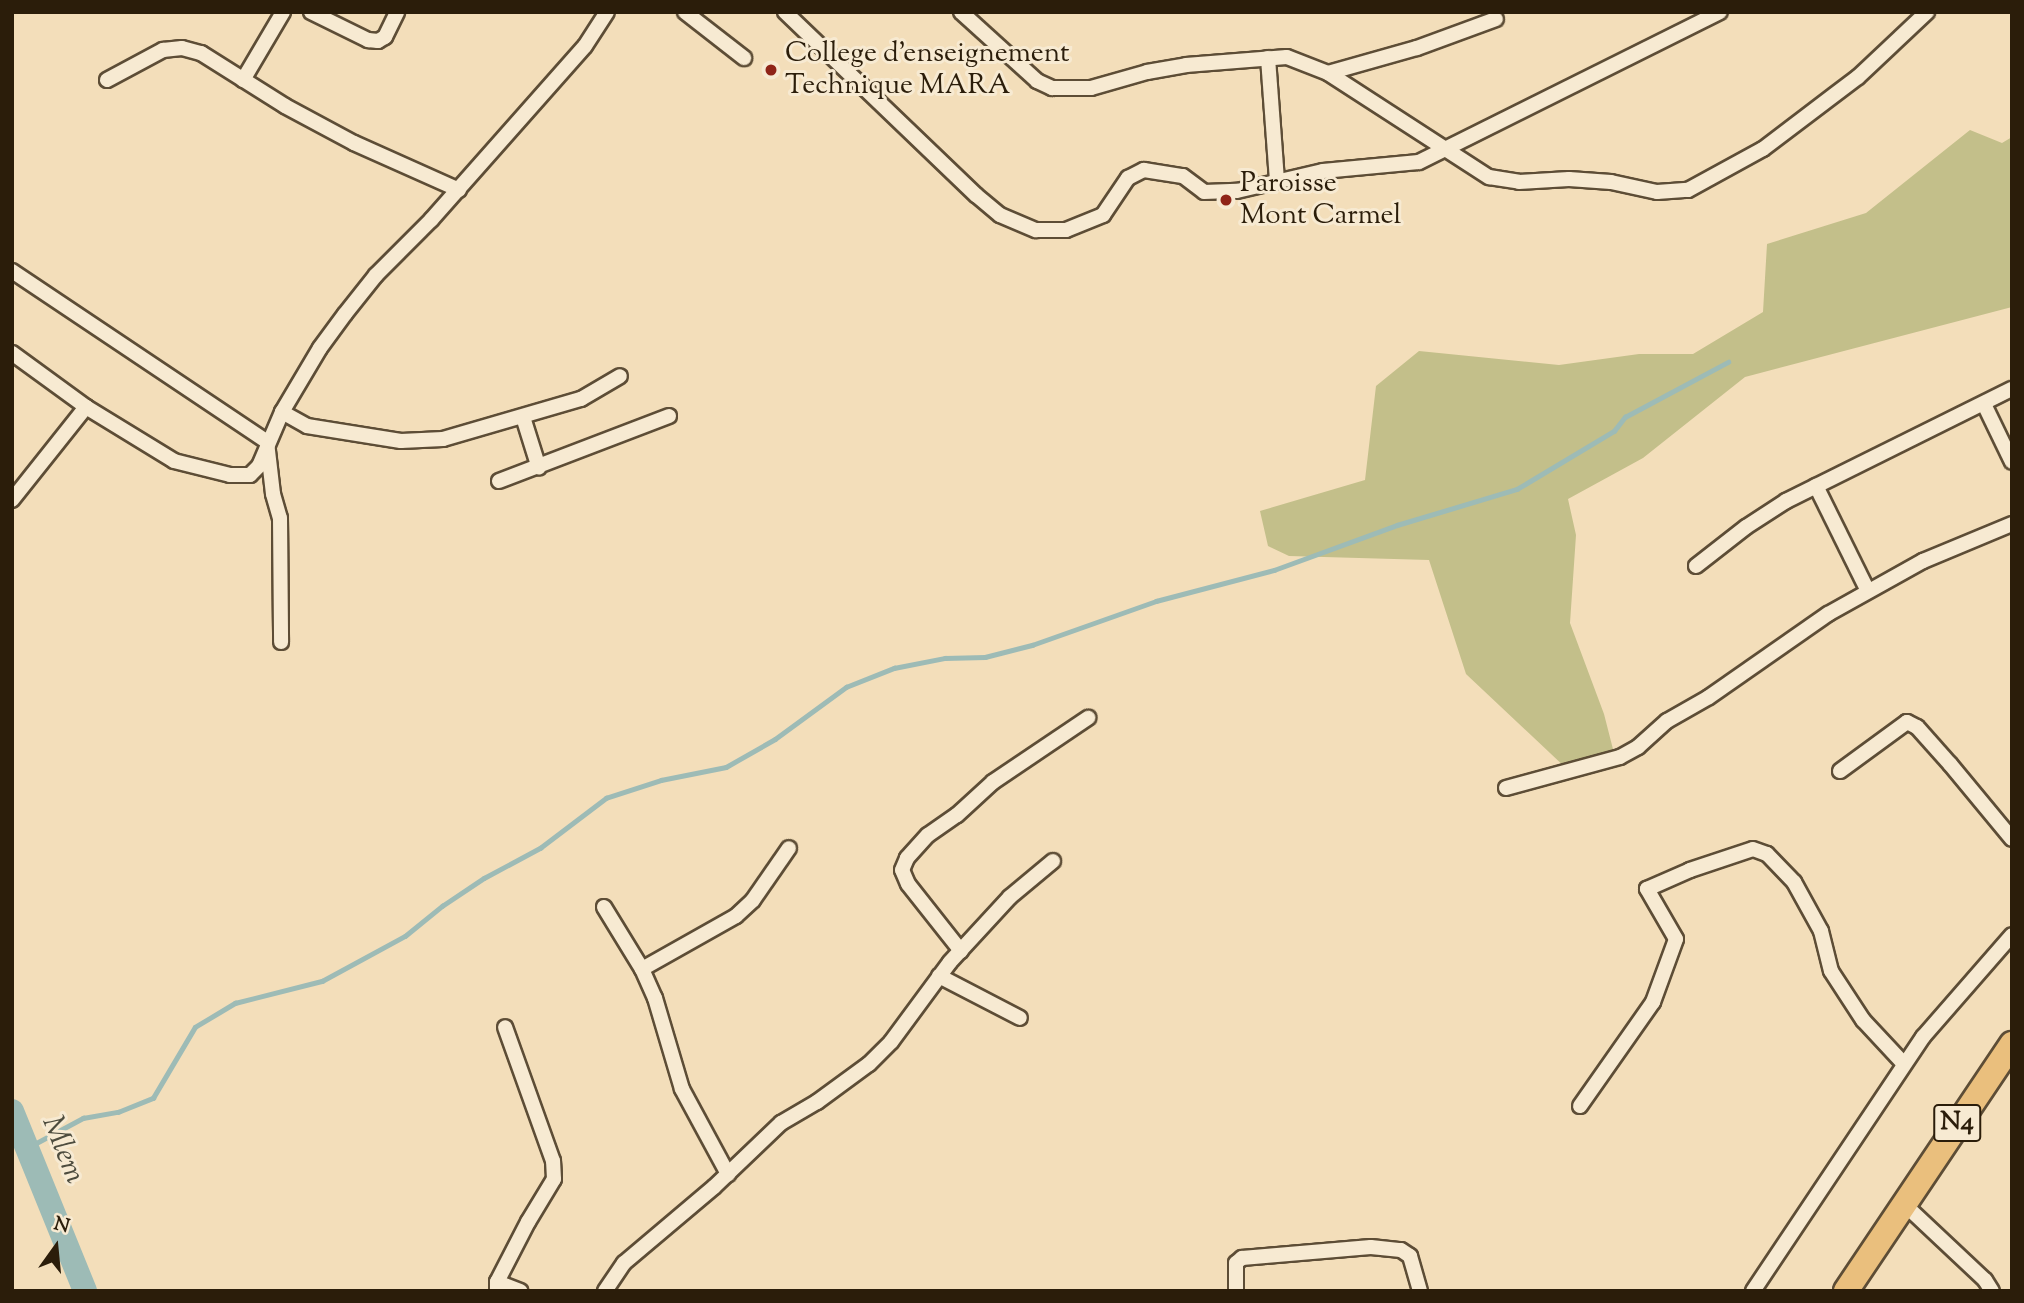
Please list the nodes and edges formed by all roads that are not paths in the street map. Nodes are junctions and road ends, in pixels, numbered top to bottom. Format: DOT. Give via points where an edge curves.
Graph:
graph roads {
  1 [pos="283,12"];
  2 [pos="312,12"];
  3 [pos="397,12"];
  4 [pos="607,12"];
  5 [pos="685,12"];
  6 [pos="785,12"];
  7 [pos="961,12"];
  8 [pos="1720,12"];
  9 [pos="1927,12"];
  10 [pos="1496,19"];
  11 [pos="744,58"];
  12 [pos="1268,58"];
  13 [pos="1328,73"];
  14 [pos="107,80"];
  15 [pos="243,80"];
  16 [pos="1443,149"];
  17 [pos="1277,181"];
  18 [pos="459,190"];
  19 [pos="12,271"];
  20 [pos="12,353"];
  21 [pos="620,376"];
  22 [pos="2012,389"];
  23 [pos="1984,404"];
  24 [pos="86,407"];
  25 [pos="282,412"];
  26 [pos="669,416"];
  27 [pos="523,417"];
  28 [pos="267,442"];
  29 [pos="2012,462"];
  30 [pos="539,468"];
  31 [pos="499,481"];
  32 [pos="1816,486"];
  33 [pos="12,500"];
  34 [pos="2012,524"];
  35 [pos="1696,566"];
  36 [pos="1868,591"];
  37 [pos="281,642"];
  38 [pos="1088,718"];
  39 [pos="1840,771"];
  40 [pos="1506,788"];
  41 [pos="2012,839"];
  42 [pos="789,848"];
  43 [pos="1053,861"];
  44 [pos="604,907"];
  45 [pos="2012,934"];
  46 [pos="961,951"];
  47 [pos="642,969"];
  48 [pos="939,976"];
  49 [pos="1020,1018"];
  50 [pos="505,1027"];
  51 [pos="2012,1044"];
  52 [pos="1904,1064"];
  53 [pos="2012,1070"];
  54 [pos="1580,1106"];
  55 [pos="1968,1121"];
  56 [pos="728,1174"];
  57 [pos="1910,1209"];
  58 [pos="497,1286"];
  59 [pos="520,1291"];
  60 [pos="605,1291"];
  61 [pos="1236,1291"];
  62 [pos="1420,1291"];
  63 [pos="1753,1291"];
  64 [pos="1846,1291"];
  65 [pos="1866,1291"];
  66 [pos="1992,1291"];
  1 -- 15 [label="street"];
  2 -- 3 [label="street" via="378,41 385,37"];
  4 -- 18 [label="street" via="586,46"];
  5 -- 11 [label="street"];
  6 -- 17 [label="street" via="925,149 1000,215 1036,230 1066,230 1103,215 1136,172 1183,176 1204,192 1237,191"];
  7 -- 12 [label="street" via="1037,81 1052,88 1091,88 1186,65"];
  8 -- 16 [label="street"];
  9 -- 16 [label="street" via="1858,76 1762,149 1688,190 1657,192 1611,182 1519,182 1489,177"];
  10 -- 13 [label="street"];
  12 -- 13 [label="street" via="1287,57"];
  12 -- 17 [label="street"];
  13 -- 16 [label="street"];
  14 -- 15 [label="street" via="163,50 182,48 201,53"];
  15 -- 18 [label="street" via="354,143"];
  16 -- 17 [label="street" via="1433,157 1405,164 1323,171"];
  18 -- 25 [label="street" via="376,275 320,348"];
  19 -- 28 [label="street"];
  20 -- 24 [label="street"];
  21 -- 27 [label="street" via="580,399"];
  22 -- 23 [label="street"];
  23 -- 29 [label="street"];
  23 -- 32 [label="street"];
  24 -- 28 [label="street" via="174,461 230,475 250,475 259,466"];
  24 -- 33 [label="street"];
  25 -- 27 [label="street" via="307,426 401,441 443,439"];
  25 -- 28 [label="street"];
  26 -- 30 [label="street"];
  27 -- 30 [label="street"];
  28 -- 37 [label="street" via="272,494 280,518"];
  30 -- 31 [label="street"];
  32 -- 35 [label="street" via="1746,527"];
  32 -- 36 [label="street"];
  34 -- 36 [label="street" via="1944,551"];
  36 -- 40 [label="street" via="1667,721 1628,752"];
  38 -- 46 [label="street" via="993,782 907,858 902,870 908,884"];
  39 -- 41 [label="street" via="1907,722 1951,764"];
  42 -- 47 [label="street" via="753,900 736,916"];
  43 -- 46 [label="street" via="1010,897"];
  44 -- 47 [label="street"];
  45 -- 52 [label="street"];
  46 -- 48 [label="street"];
  47 -- 56 [label="street" via="656,998 682,1089"];
  48 -- 49 [label="street"];
  48 -- 56 [label="street" via="904,1026 869,1064 781,1123"];
  50 -- 58 [label="street" via="553,1161 554,1179 527,1222"];
  51 -- 55 [label="highway, N4"];
  52 -- 54 [label="street" via="1863,1020 1831,971 1821,931 1794,882 1768,854 1753,849 1647,889 1676,939 1653,1002"];
  52 -- 63 [label="street"];
  53 -- 55 [label="highway, N4"];
  55 -- 57 [label="highway, N4"];
  56 -- 60 [label="street" via="624,1263"];
  57 -- 64 [label="highway, N4"];
  57 -- 65 [label="highway, N4"];
  57 -- 66 [label="street"];
  58 -- 59 [label="street"];
  61 -- 62 [label="street" via="1236,1263 1242,1258 1371,1247 1401,1250 1410,1256"];
}
